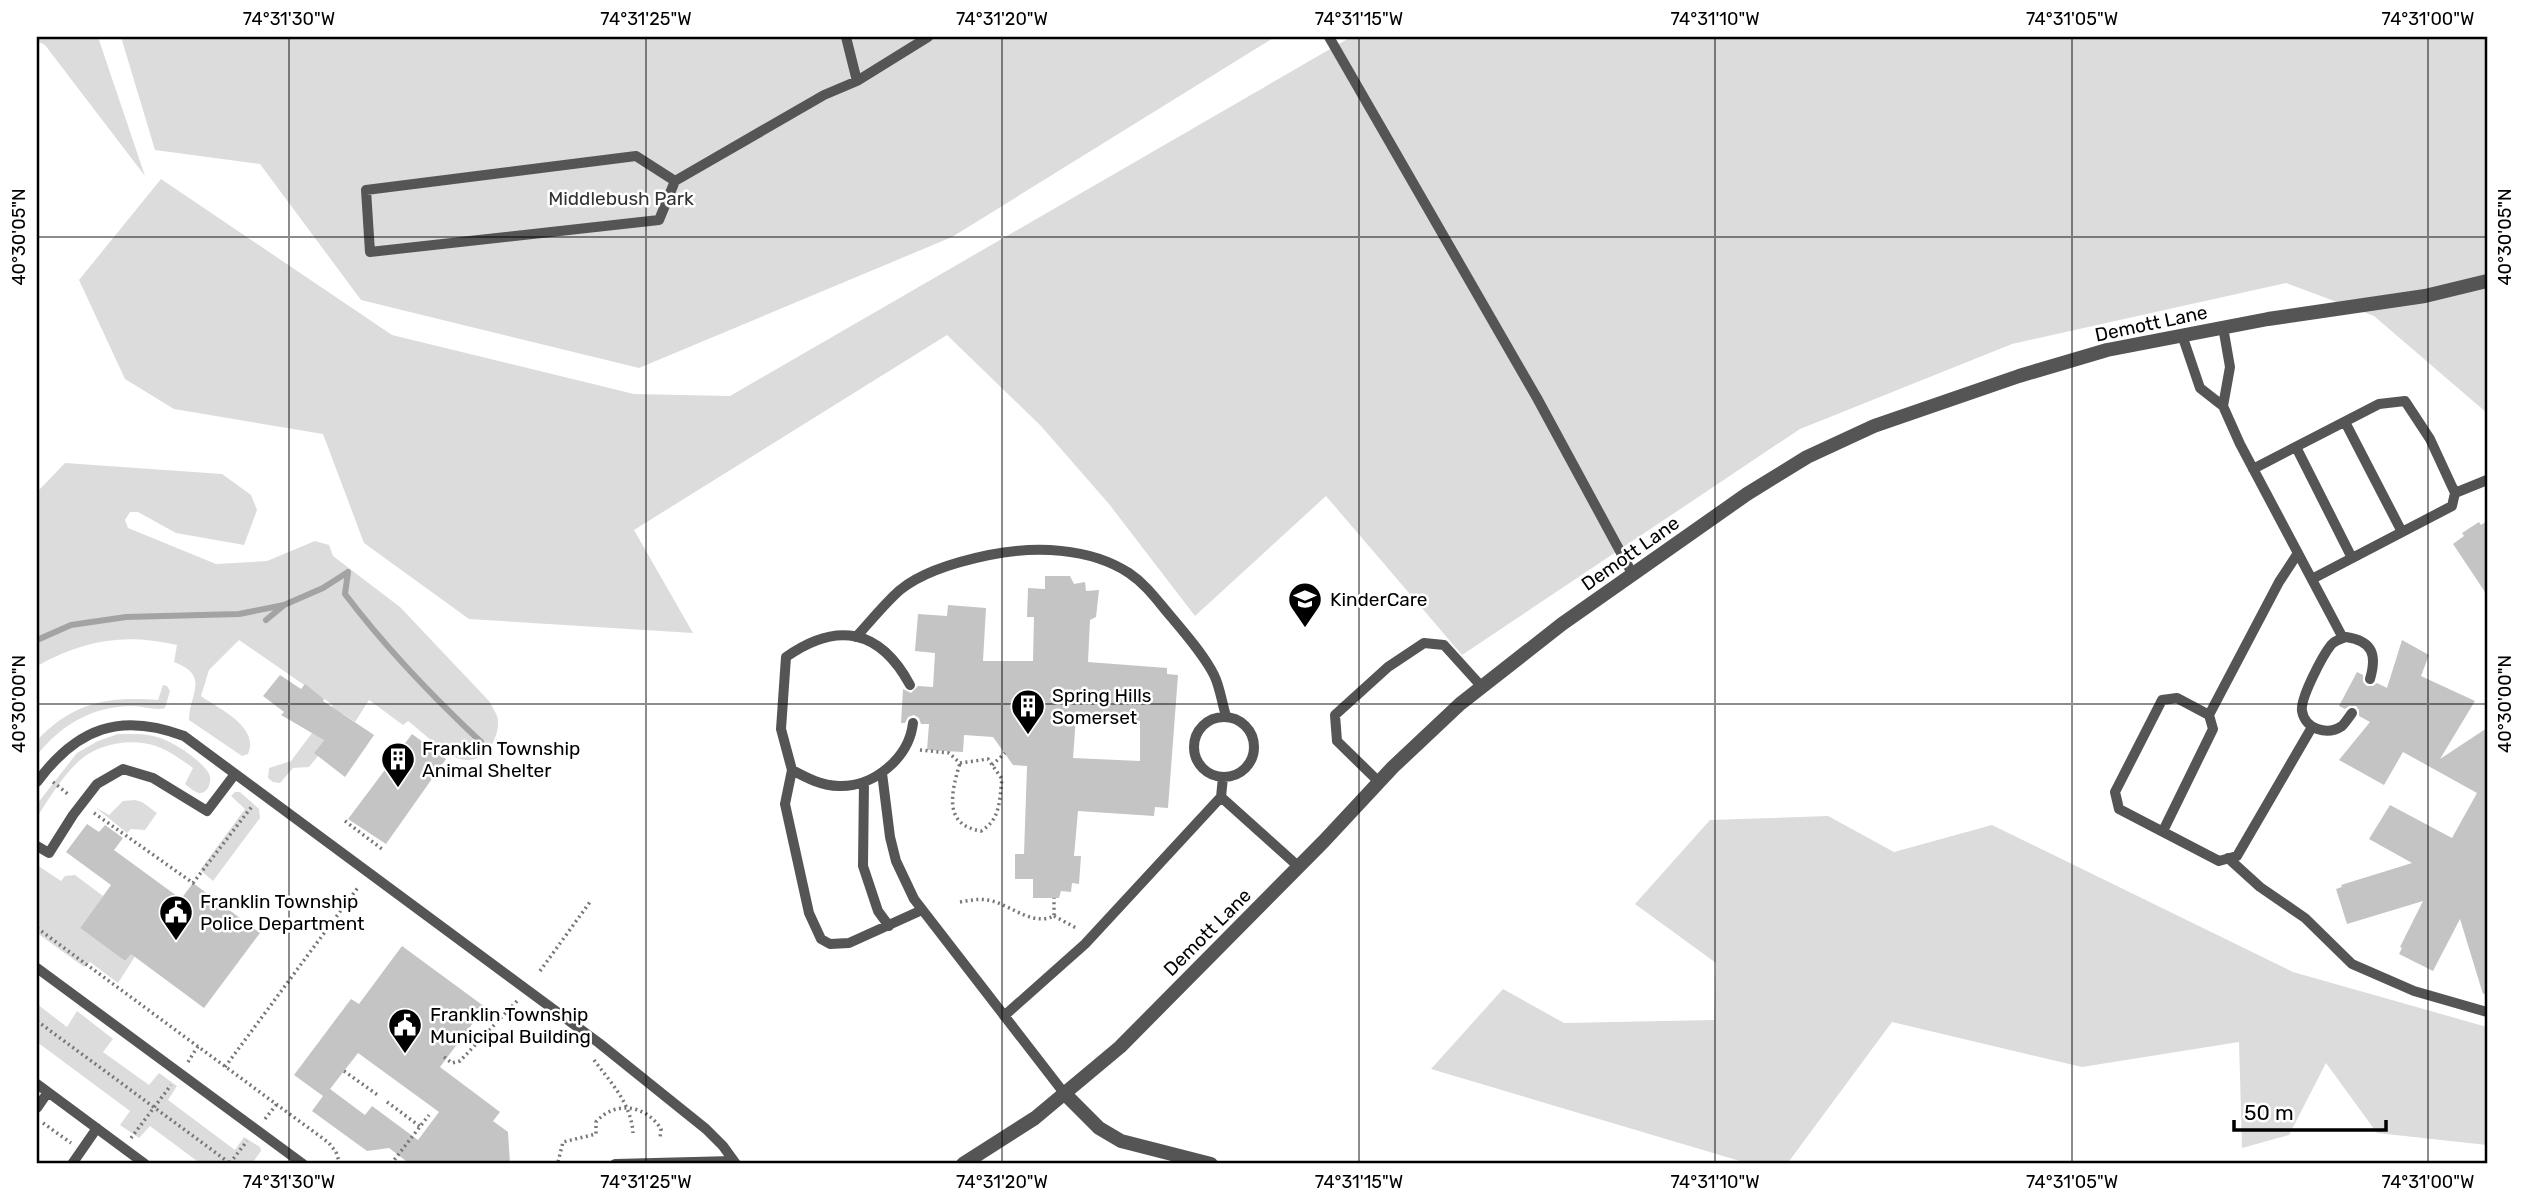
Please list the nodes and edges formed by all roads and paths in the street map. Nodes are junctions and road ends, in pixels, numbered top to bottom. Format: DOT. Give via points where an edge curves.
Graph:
graph roads {
  1 [pos="846,37"];
  2 [pos="928,37"];
  3 [pos="1329,37"];
  4 [pos="857,80"];
  5 [pos="675,181"];
  6 [pos="2487,281"];
  7 [pos="2223,327"];
  8 [pos="2182,335"];
  9 [pos="2223,406"];
  10 [pos="2345,422"];
  11 [pos="2295,447"];
  12 [pos="2253,469"];
  13 [pos="2487,480"];
  14 [pos="2455,493"];
  15 [pos="2402,532"];
  16 [pos="2298,553"];
  17 [pos="2352,558"];
  18 [pos="1633,575"];
  19 [pos="2312,579"];
  20 [pos="856,637"];
  21 [pos="2343,638"];
  22 [pos="2370,679"];
  23 [pos="910,685"];
  24 [pos="1482,687"];
  25 [pos="2352,713"];
  26 [pos="2209,715"];
  27 [pos="1226,716"];
  28 [pos="913,723"];
  29 [pos="2312,727"];
  30 [pos="920,750"];
  31 [pos="1004,753"];
  32 [pos="960,763"];
  33 [pos="992,765"];
  34 [pos="792,770"];
  35 [pos="882,773"];
  36 [pos="235,774"];
  37 [pos="1223,777"];
  38 [pos="52,781"];
  39 [pos="37,782"];
  40 [pos="864,782"];
  41 [pos="1379,782"];
  42 [pos="71,797"];
  43 [pos="1221,797"];
  44 [pos="254,803"];
  45 [pos="92,812"];
  46 [pos="345,821"];
  47 [pos="2162,831"];
  48 [pos="37,846"];
  49 [pos="382,849"];
  50 [pos="2228,858"];
  51 [pos="1298,867"];
  52 [pos="359,886"];
  53 [pos="1054,898"];
  54 [pos="590,902"];
  55 [pos="960,902"];
  56 [pos="922,910"];
  57 [pos="1054,916"];
  58 [pos="889,926"];
  59 [pos="37,928"];
  60 [pos="1093,935"];
  61 [pos="37,968"];
  62 [pos="540,971"];
  63 [pos="526,1008"];
  64 [pos="2487,1012"];
  65 [pos="1004,1016"];
  66 [pos="37,1021"];
  67 [pos="198,1046"];
  68 [pos="444,1057"];
  69 [pos="592,1058"];
  70 [pos="226,1066"];
  71 [pos="344,1071"];
  72 [pos="180,1074"];
  73 [pos="37,1084"];
  74 [pos="48,1092"];
  75 [pos="1064,1093"];
  76 [pos="379,1096"];
  77 [pos="387,1102"];
  78 [pos="37,1108"];
  79 [pos="154,1108"];
  80 [pos="627,1108"];
  81 [pos="429,1115"];
  82 [pos="44,1123"];
  83 [pos="421,1127"];
  84 [pos="97,1128"];
  85 [pos="633,1133"];
  86 [pos="660,1138"];
  87 [pos="73,1144"];
  88 [pos="124,1148"];
  89 [pos="734,1162"];
  90 [pos="72,1164"];
  91 [pos="145,1164"];
  92 [pos="231,1164"];
  93 [pos="303,1164"];
  94 [pos="340,1164"];
  95 [pos="391,1164"];
  96 [pos="553,1164"];
  97 [pos="615,1164"];
  98 [pos="963,1164"];
  99 [pos="1211,1164"];
  1 -- 4 [label="lane"];
  2 -- 4 [label="lane"];
  3 -- 18 [label="lane"];
  4 -- 5 [label="lane"];
  5 -- 5 [label="lane" via="636,156 366,190 370,252 659,220"];
  6 -- 7 [label="street, Demott Lane" via="2426,296"];
  7 -- 8 [label="street, Demott Lane"];
  7 -- 9 [label="lane" via="2230,367"];
  8 -- 9 [label="lane" via="2200,388"];
  8 -- 18 [label="street, Demott Lane" via="2095,353 1874,426 1797,463"];
  9 -- 12 [label="lane"];
  10 -- 11 [label="lane"];
  10 -- 14 [label="lane" via="2379,404 2405,401 2430,439"];
  10 -- 15 [label="lane"];
  11 -- 12 [label="lane"];
  11 -- 17 [label="lane"];
  12 -- 16 [label="lane"];
  13 -- 14 [label="lane"];
  14 -- 15 [label="lane" via="2452,506"];
  15 -- 17 [label="lane"];
  16 -- 19 [label="lane"];
  16 -- 26 [label="lane"];
  17 -- 19 [label="lane"];
  18 -- 24 [label="street, Demott Lane"];
  19 -- 21 [label="lane"];
  20 -- 23 [label="lane" via="879,646 898,663"];
  20 -- 27 [label="lane" via="901,589 928,574 1011,551 1075,553 1105,561 1149,590 1214,676"];
  20 -- 34 [label="lane" via="831,635 806,643 786,657 781,729"];
  21 -- 22 [label="lane" via="2355,638 2371,650"];
  21 -- 29 [label="lane" via="2330,646 2304,696 2302,711"];
  24 -- 41 [label="street, Demott Lane"];
  24 -- 41 [label="lane" via="1444,645 1424,643 1388,667 1335,715 1337,741"];
  25 -- 29 [label="lane" via="2337,728"];
  26 -- 47 [label="lane" via="2213,729"];
  26 -- 47 [label="lane" via="2177,698 2162,700 2115,792 2119,809"];
  27 -- 37 [label="lane" via="1251,732 1254,752 1244,769"];
  27 -- 37 [label="lane" via="1206,722 1194,738 1193,748 1200,766"];
  28 -- 35 [label="lane" via="900,755"];
  29 -- 50 [label="lane" via="2237,856"];
  30 -- 32 [label="path" via="949,753"];
  31 -- 33 [label="path"];
  32 -- 33 [label="path" via="988,759"];
  32 -- 33 [label="path" via="953,810 958,822 981,831 998,812 1002,779"];
  34 -- 40 [label="lane" via="815,782 839,786"];
  34 -- 58 [label="lane" via="785,804 809,912 821,939 830,944 849,943"];
  35 -- 40 [label="lane"];
  35 -- 56 [label="lane" via="896,861"];
  36 -- 39 [label="lane" via="184,736 124,726 102,728 71,744"];
  36 -- 48 [label="lane" via="207,811 153,778 123,769 97,784 49,853"];
  36 -- 89 [label="lane" via="599,1043 706,1129"];
  37 -- 43 [label="lane"];
  38 -- 42 [label="path"];
  40 -- 58 [label="lane" via="863,866 878,912"];
  41 -- 51 [label="street, Demott Lane"];
  43 -- 51 [label="lane"];
  43 -- 60 [label="lane"];
  44 -- 45 [label="path" via="193,883"];
  46 -- 49 [label="path"];
  47 -- 50 [label="lane" via="2219,861"];
  50 -- 64 [label="lane" via="2305,918 2352,964 2414,991"];
  51 -- 75 [label="street, Demott Lane" via="1120,1047"];
  52 -- 70 [label="path"];
  53 -- 57 [label="path"];
  54 -- 62 [label="path"];
  55 -- 57 [label="path" via="992,901 1035,919"];
  56 -- 58 [label="lane"];
  56 -- 65 [label="lane"];
  57 -- 60 [label="path"];
  59 -- 67 [label="path"];
  60 -- 65 [label="lane"];
  61 -- 72 [label="lane"];
  63 -- 68 [label="path" via="517,1001 460,1062"];
  65 -- 75 [label="lane"];
  66 -- 79 [label="path"];
  67 -- 70 [label="path"];
  67 -- 72 [label="path"];
  69 -- 80 [label="path"];
  70 -- 94 [label="path" via="329,1143"];
  71 -- 76 [label="path"];
  72 -- 79 [label="path"];
  72 -- 93 [label="lane"];
  73 -- 74 [label="lane"];
  74 -- 78 [label="lane"];
  74 -- 84 [label="lane"];
  75 -- 98 [label="street, Demott Lane" via="1035,1118"];
  75 -- 99 [label="street" via="1099,1128 1121,1140"];
  77 -- 83 [label="path"];
  79 -- 88 [label="path"];
  79 -- 92 [label="path"];
  80 -- 85 [label="path"];
  80 -- 86 [label="path" via="655,1119"];
  80 -- 96 [label="path" via="605,1111 596,1122 596,1135 563,1142 558,1162"];
  81 -- 83 [label="path"];
  82 -- 87 [label="path"];
  83 -- 95 [label="path"];
  84 -- 88 [label="lane"];
  84 -- 90 [label="lane"];
  88 -- 91 [label="lane"];
  89 -- 97 [label="lane"];
}
